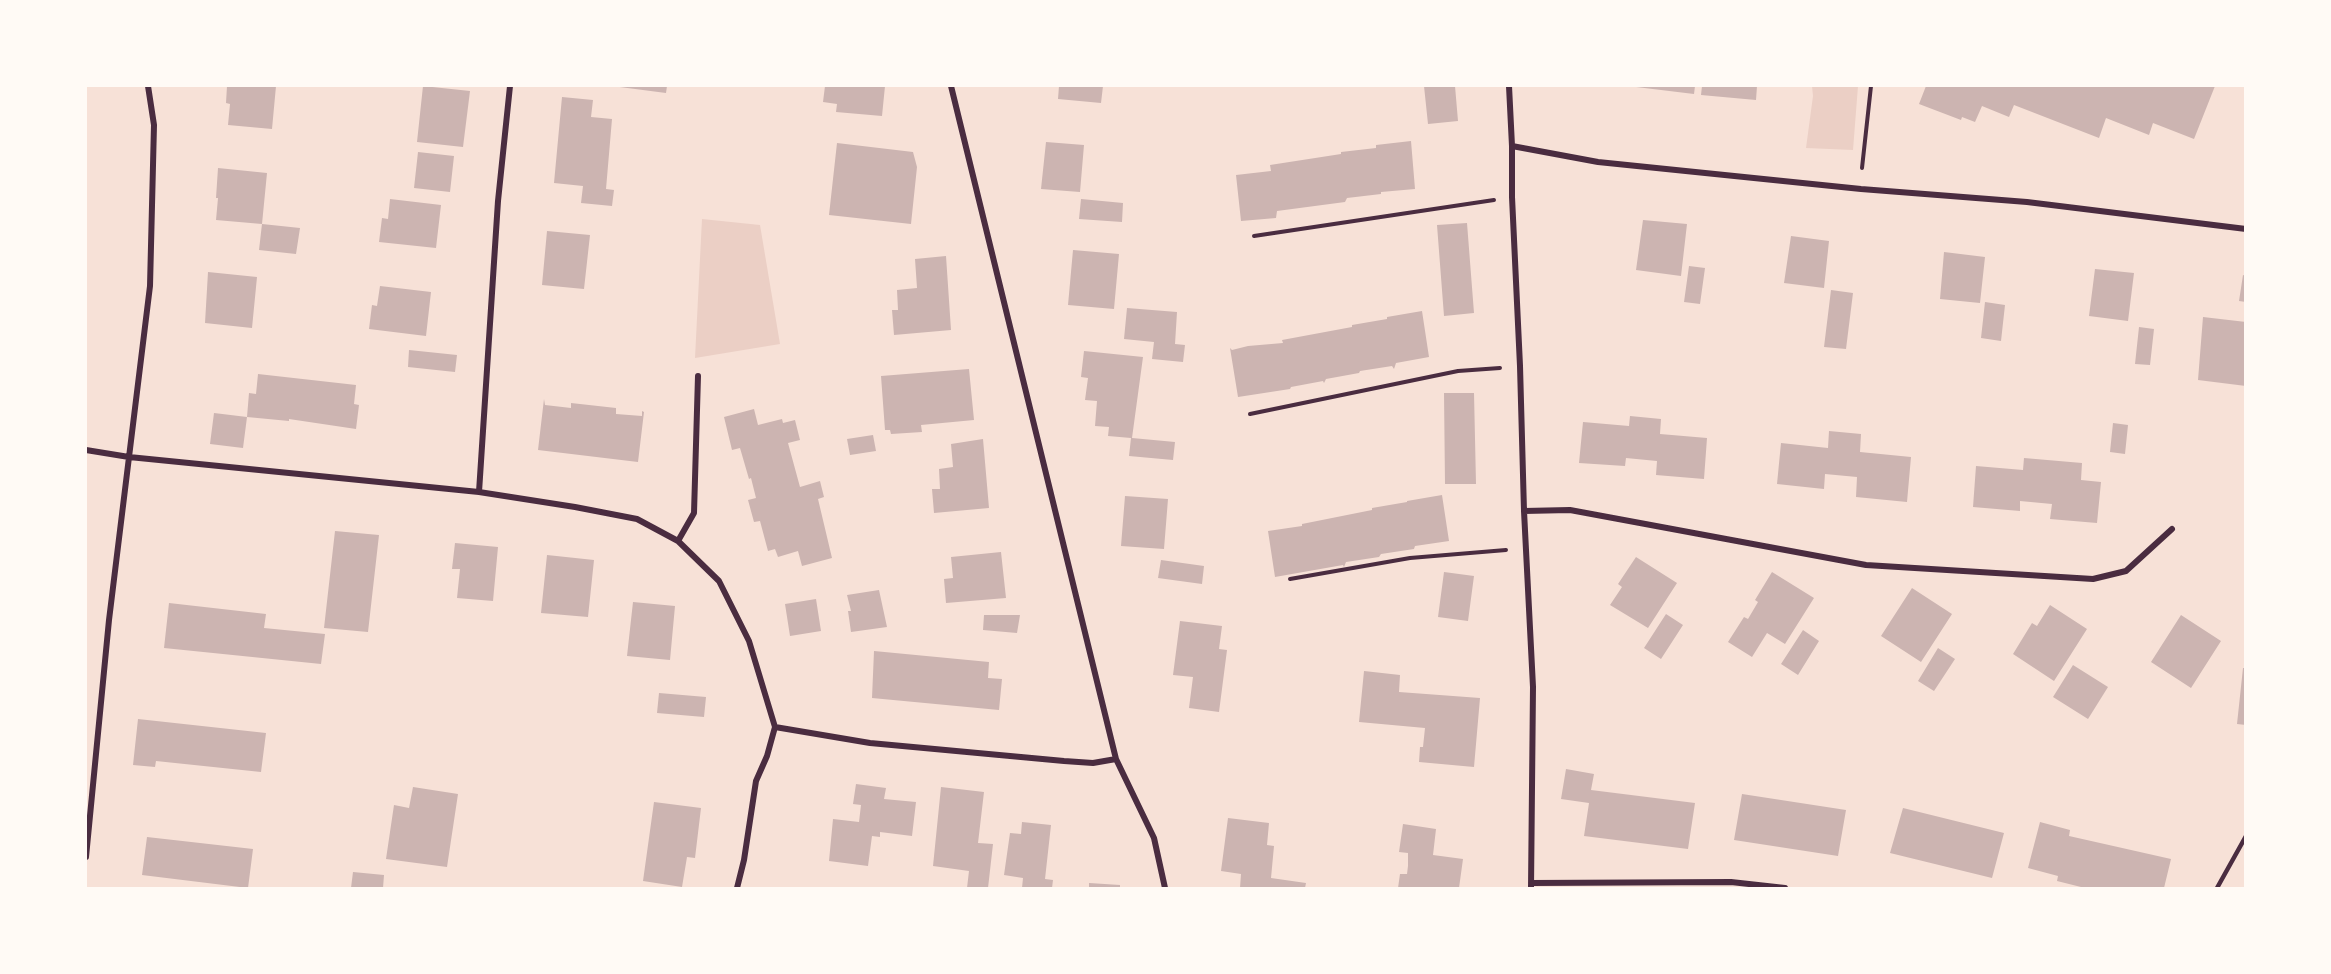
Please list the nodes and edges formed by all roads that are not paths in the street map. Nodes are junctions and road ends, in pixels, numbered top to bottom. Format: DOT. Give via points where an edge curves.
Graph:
graph roads {
  1 [pos="148,86"];
  2 [pos="510,86"];
  3 [pos="951,86"];
  4 [pos="1509,86"];
  5 [pos="1512,146"];
  6 [pos="2246,229"];
  7 [pos="698,376"];
  8 [pos="86,450"];
  9 [pos="129,457"];
  10 [pos="478,492"];
  11 [pos="1524,511"];
  12 [pos="2172,530"];
  13 [pos="678,541"];
  14 [pos="775,727"];
  15 [pos="1116,759"];
  16 [pos="2246,836"];
  17 [pos="86,857"];
  18 [pos="1531,886"];
  19 [pos="737,888"];
  20 [pos="1165,888"];
  21 [pos="1785,888"];
  22 [pos="2217,888"];
  1 -- 9 [label="street" via="154,125 150,286"];
  2 -- 10 [label="street"];
  3 -- 15 [label="street"];
  4 -- 5 [label="street"];
  5 -- 6 [label="street" via="1598,162 2027,202"];
  5 -- 11 [label="street"];
  7 -- 13 [label="street" via="694,513"];
  8 -- 9 [label="street"];
  9 -- 10 [label="street"];
  9 -- 17 [label="street"];
  10 -- 13 [label="street" via="637,519"];
  11 -- 12 [label="street" via="1570,510 1866,565 2093,579 2126,571"];
  11 -- 18 [label="street" via="1533,687"];
  13 -- 14 [label="street" via="719,581 749,641"];
  14 -- 15 [label="street" via="870,743 1094,763"];
  14 -- 19 [label="street" via="756,781"];
  15 -- 20 [label="street" via="1154,838"];
  16 -- 22 [label="lane"];
  18 -- 21 [label="street" via="1731,882"];
}
